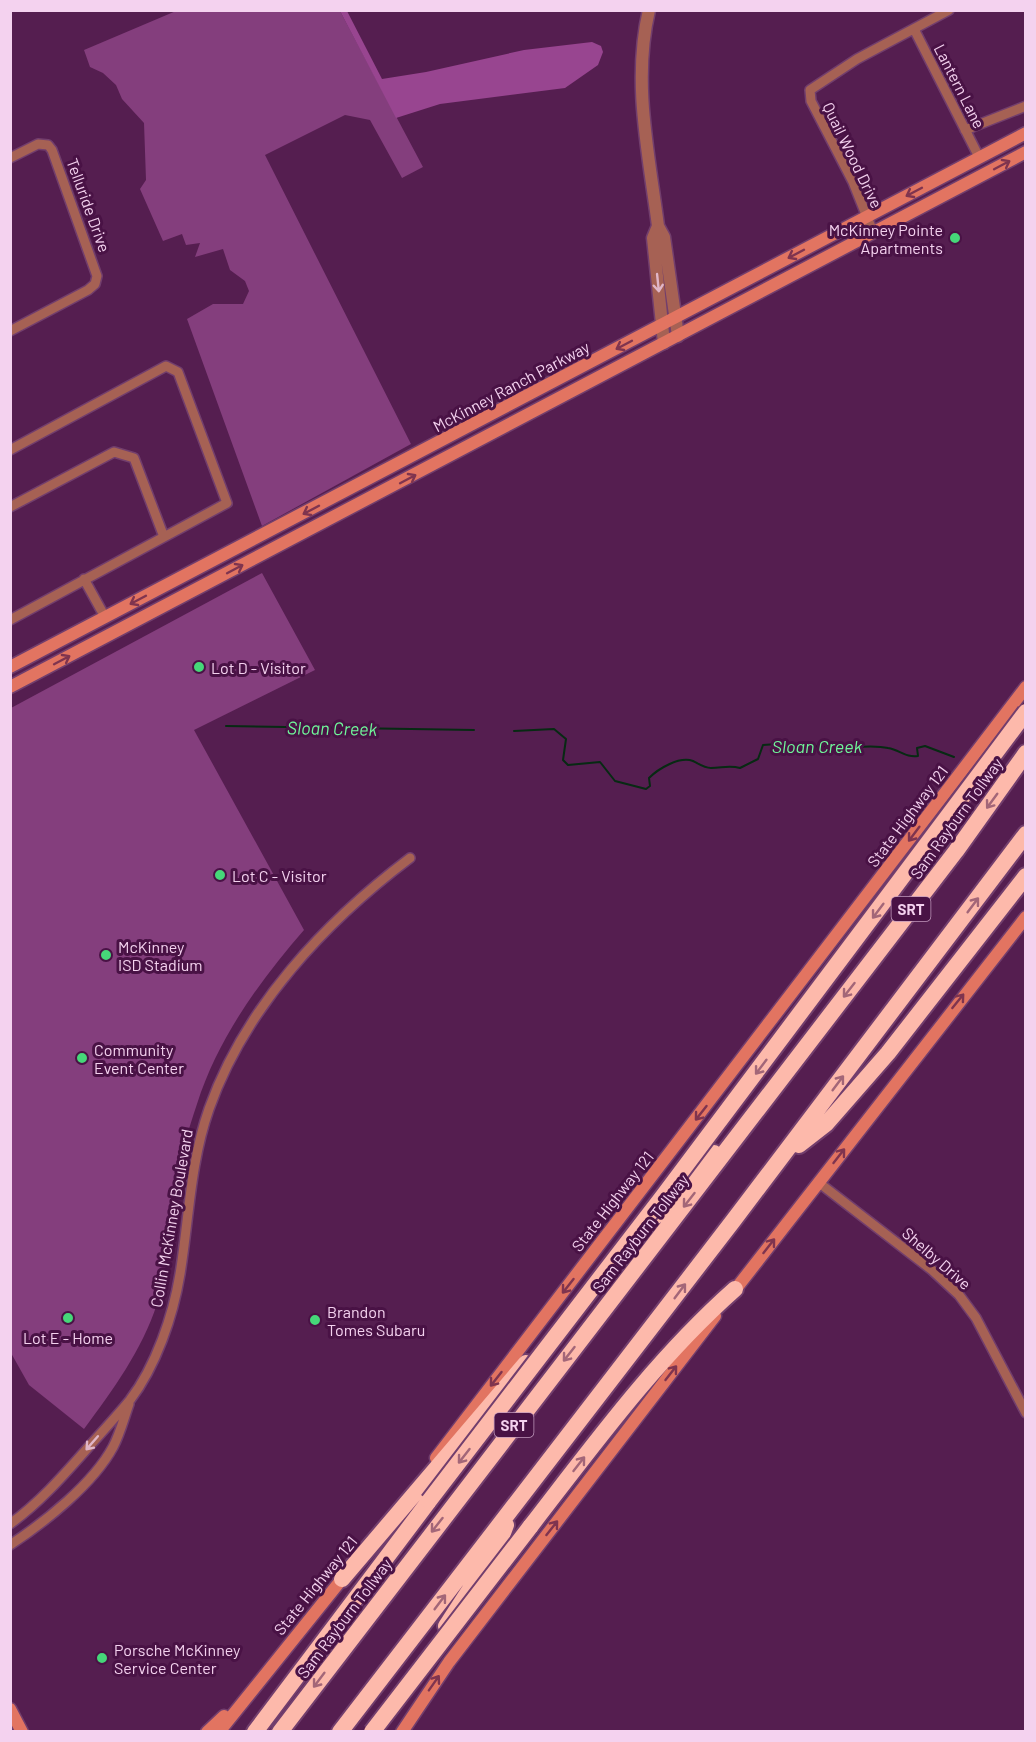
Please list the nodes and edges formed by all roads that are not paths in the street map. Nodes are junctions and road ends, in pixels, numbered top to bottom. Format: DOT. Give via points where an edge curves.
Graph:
graph roads {
  1 [pos="649,10"];
  2 [pos="950,10"];
  3 [pos="914,29"];
  4 [pos="1026,106"];
  5 [pos="965,130"];
  6 [pos="1026,132"];
  7 [pos="1026,152"];
  8 [pos="979,157"];
  9 [pos="10,158"];
  10 [pos="866,217"];
  11 [pos="658,226"];
  12 [pos="873,232"];
  13 [pos="676,318"];
  14 [pos="662,325"];
  15 [pos="10,331"];
  16 [pos="678,336"];
  17 [pos="664,344"];
  18 [pos="10,450"];
  19 [pos="10,507"];
  20 [pos="164,537"];
  21 [pos="84,579"];
  22 [pos="105,617"];
  23 [pos="10,620"];
  24 [pos="10,667"];
  25 [pos="10,687"];
  26 [pos="1026,687"];
  27 [pos="1026,712"];
  28 [pos="1026,753"];
  29 [pos="1026,834"];
  30 [pos="410,858"];
  31 [pos="1026,876"];
  32 [pos="1026,892"];
  33 [pos="1026,918"];
  34 [pos="981,937"];
  35 [pos="750,1120"];
  36 [pos="777,1163"];
  37 [pos="818,1182"];
  38 [pos="735,1289"];
  39 [pos="131,1399"];
  40 [pos="1026,1413"];
  41 [pos="514,1505"];
  42 [pos="10,1524"];
  43 [pos="10,1545"];
  44 [pos="342,1579"];
  45 [pos="249,1692"];
  46 [pos="10,1709"];
  47 [pos="22,1731"];
  48 [pos="207,1731"];
  49 [pos="219,1731"];
  50 [pos="255,1731"];
  51 [pos="280,1731"];
  52 [pos="340,1731"];
  53 [pos="372,1731"];
  54 [pos="380,1731"];
  55 [pos="402,1731"];
  1 -- 11 [label="street" via="641,78"];
  2 -- 3 [label="street"];
  3 -- 5 [label="street, Lantern Lane"];
  3 -- 10 [label="street, Quail Wood Drive" via="810,90 812,104 848,172"];
  4 -- 5 [label="street"];
  5 -- 8 [label="street, Lantern Lane"];
  6 -- 8 [label="main road, McKinney Ranch Parkway"];
  12 -- 7 [label="main road, McKinney Ranch Parkway, one-way"];
  8 -- 10 [label="main road, McKinney Ranch Parkway, one-way"];
  9 -- 15 [label="street, Telluride Drive" via="32,146 44,144 52,150 96,270 96,281 88,290"];
  10 -- 12 [label="street, Quail Wood Drive"];
  10 -- 13 [label="main road, McKinney Ranch Parkway, one-way"];
  11 -- 13 [label="street" via="664,237"];
  11 -- 14 [label="street, one-way" via="653,238"];
  12 -- 16 [label="main road, McKinney Ranch Parkway"];
  13 -- 14 [label="main road, McKinney Ranch Parkway"];
  13 -- 16 [label="street"];
  14 -- 17 [label="street"];
  14 -- 22 [label="main road, McKinney Ranch Parkway, one-way"];
  16 -- 17 [label="main road, McKinney Ranch Parkway"];
  25 -- 17 [label="main road, McKinney Ranch Parkway, one-way"];
  18 -- 20 [label="street" via="166,366 173,369 178,372 227,503"];
  19 -- 20 [label="street" via="114,452 124,453 134,458"];
  20 -- 21 [label="street"];
  21 -- 22 [label="street"];
  21 -- 23 [label="street"];
  22 -- 24 [label="main road, McKinney Ranch Parkway"];
  26 -- 44 [label="main road, State Highway 121, one-way"];
  27 -- 50 [label="highway, one-way, bridge"];
  28 -- 35 [label="highway, Sam Rayburn Tollway / SRT, one-way"];
  36 -- 29 [label="highway, SRT, one-way"];
  30 -- 39 [label="street, Collin McKinney Boulevard" via="356,902 309,949 258,1014 228,1067 196,1151 180,1275 171,1309 155,1354"];
  31 -- 34 [label="highway"];
  32 -- 34 [label="highway"];
  37 -- 33 [label="main road, one-way"];
  34 -- 36 [label="highway" via="826,1124"];
  35 -- 44 [label="highway" via="706,1160"];
  35 -- 51 [label="highway, Sam Rayburn Tollway / SRT, one-way"];
  41 -- 36 [label="highway, SRT, one-way"];
  38 -- 37 [label="main road, one-way"];
  37 -- 40 [label="street, Shelby Drive" via="959,1295 976,1318"];
  53 -- 38 [label="highway, one-way, bridge" via="644,1380"];
  55 -- 38 [label="main road, one-way" via="449,1662"];
  39 -- 42 [label="street, Collin McKinney Boulevard, one-way" via="64,1474"];
  39 -- 43 [label="street, Collin McKinney Boulevard" via="113,1448 100,1465 61,1506"];
  52 -- 41 [label="highway, SRT, one-way"];
  41 -- 54 [label="highway" via="498,1546"];
  44 -- 45 [label="main road, State Highway 121"];
  45 -- 48 [label="main road"];
  45 -- 49 [label="main road, State Highway 121"];
  46 -- 47 [label="main road"];
}
